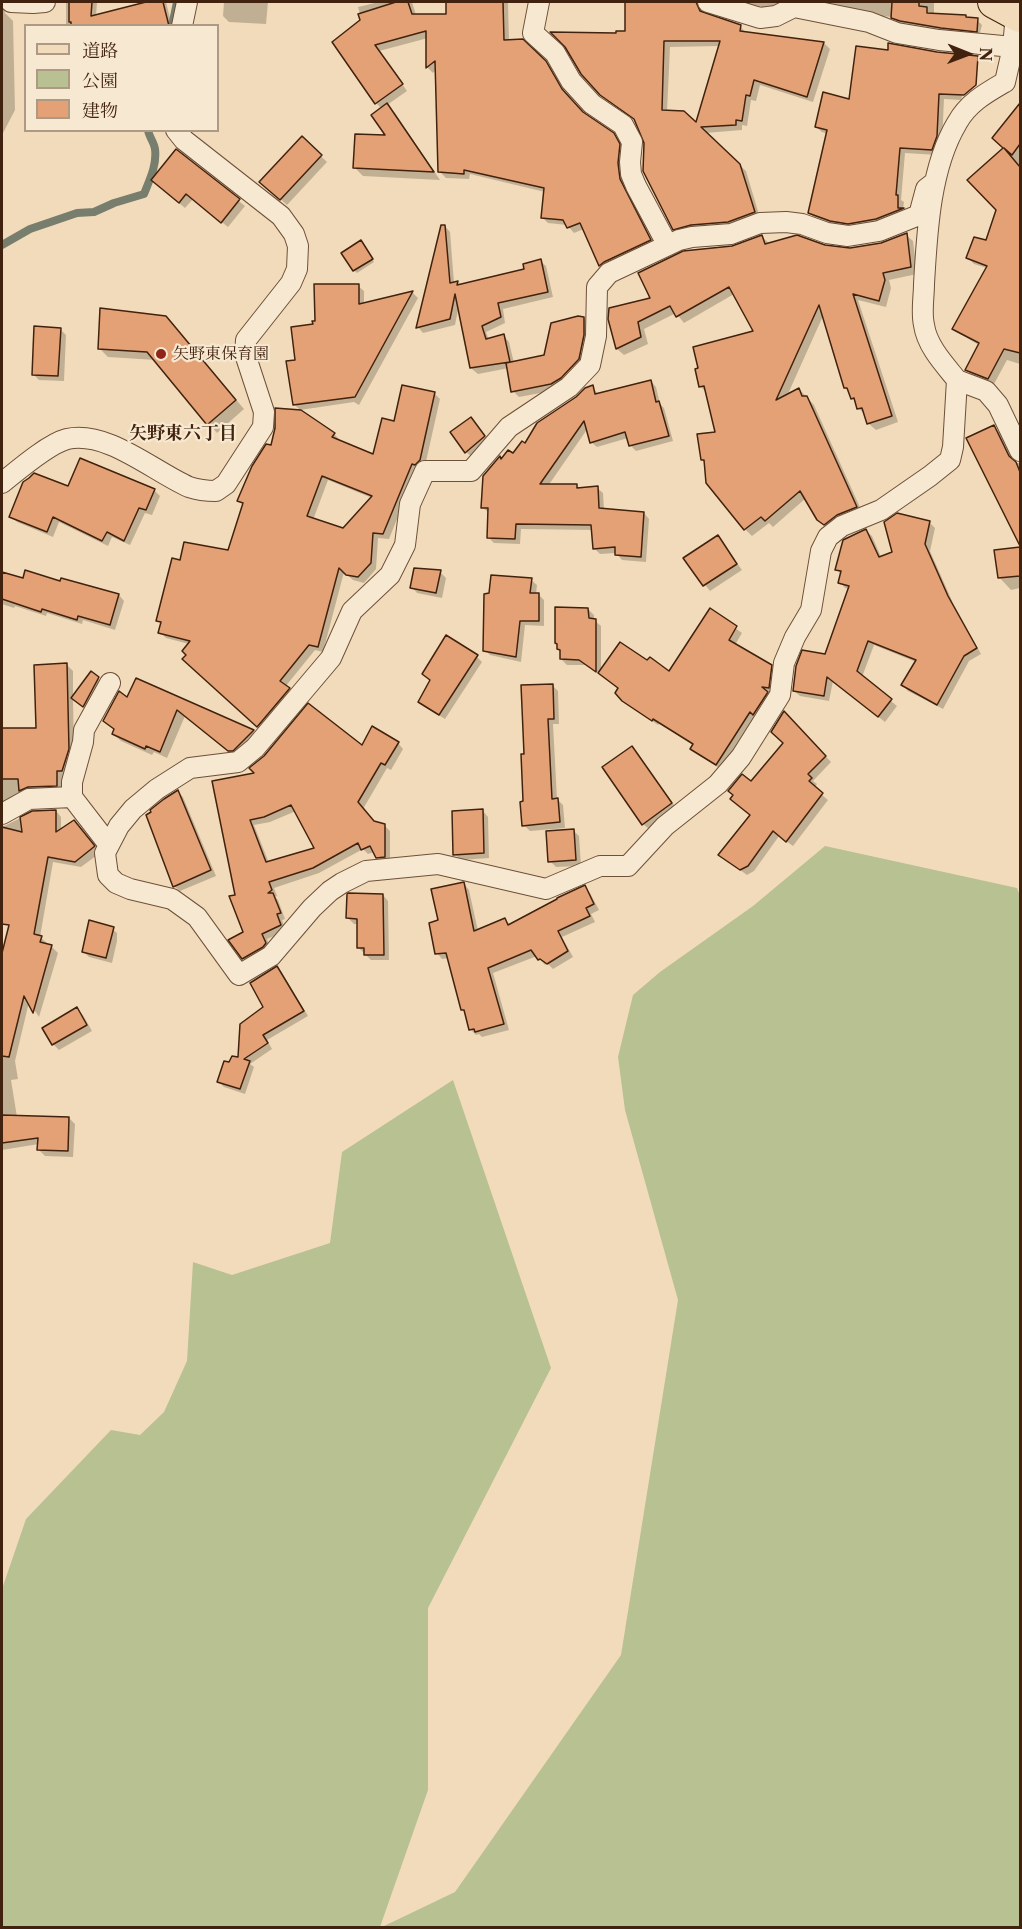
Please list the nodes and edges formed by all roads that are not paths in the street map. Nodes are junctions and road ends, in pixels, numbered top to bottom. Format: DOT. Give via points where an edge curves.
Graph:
graph roads {
  1 [pos="11,2"];
  2 [pos="45,2"];
  3 [pos="187,2"];
  4 [pos="539,2"];
  5 [pos="708,2"];
  6 [pos="1009,8"];
  7 [pos="182,24"];
  8 [pos="1012,47"];
  9 [pos="178,132"];
  10 [pos="935,182"];
  11 [pos="667,244"];
  12 [pos="957,380"];
  13 [pos="1020,451"];
  14 [pos="2,483"];
  15 [pos="110,683"];
  16 [pos="72,797"];
  17 [pos="2,814"];
  18 [pos="109,845"];
  1 -- 2 [label="street"];
  3 -- 7 [label="street"];
  4 -- 11 [label="street" via="533,33 555,53 571,81 592,104 623,125 632,142 631,174"];
  5 -- 8 [label="street" via="760,18 776,16 794,7 869,21 897,33"];
  6 -- 8 [label="street"];
  8 -- 10 [label="street" via="1005,82 978,97 958,121"];
  9 -- 14 [label="street" via="281,216 298,246 297,269 291,283 246,340 245,354 264,412 263,427 226,484 216,491 190,487 108,443 67,439"];
  10 -- 11 [label="street" via="926,189 919,215 879,231 848,236 802,224 760,223 731,234 692,237"];
  10 -- 12 [label="street" via="926,250 924,326 934,351"];
  11 -- 18 [label="street" via="609,273 597,287 596,336 590,365 568,387 509,427 471,471 425,471 410,504 405,545 390,575 352,611 331,658 255,748 238,762 190,768 157,789 133,809"];
  12 -- 13 [label="street" via="986,391 1002,413"];
  12 -- 18 [label="street" via="950,460 881,510 842,526 828,537 821,552 811,610 784,663 780,695 741,757 718,784 665,826 628,866 600,866 546,889 438,864 366,871 330,891 271,956 239,975 197,917 172,899 116,883 108,874 105,853"];
  15 -- 16 [label="street" via="84,730"];
  16 -- 17 [label="street" via="29,799"];
  16 -- 18 [label="street"];
}
